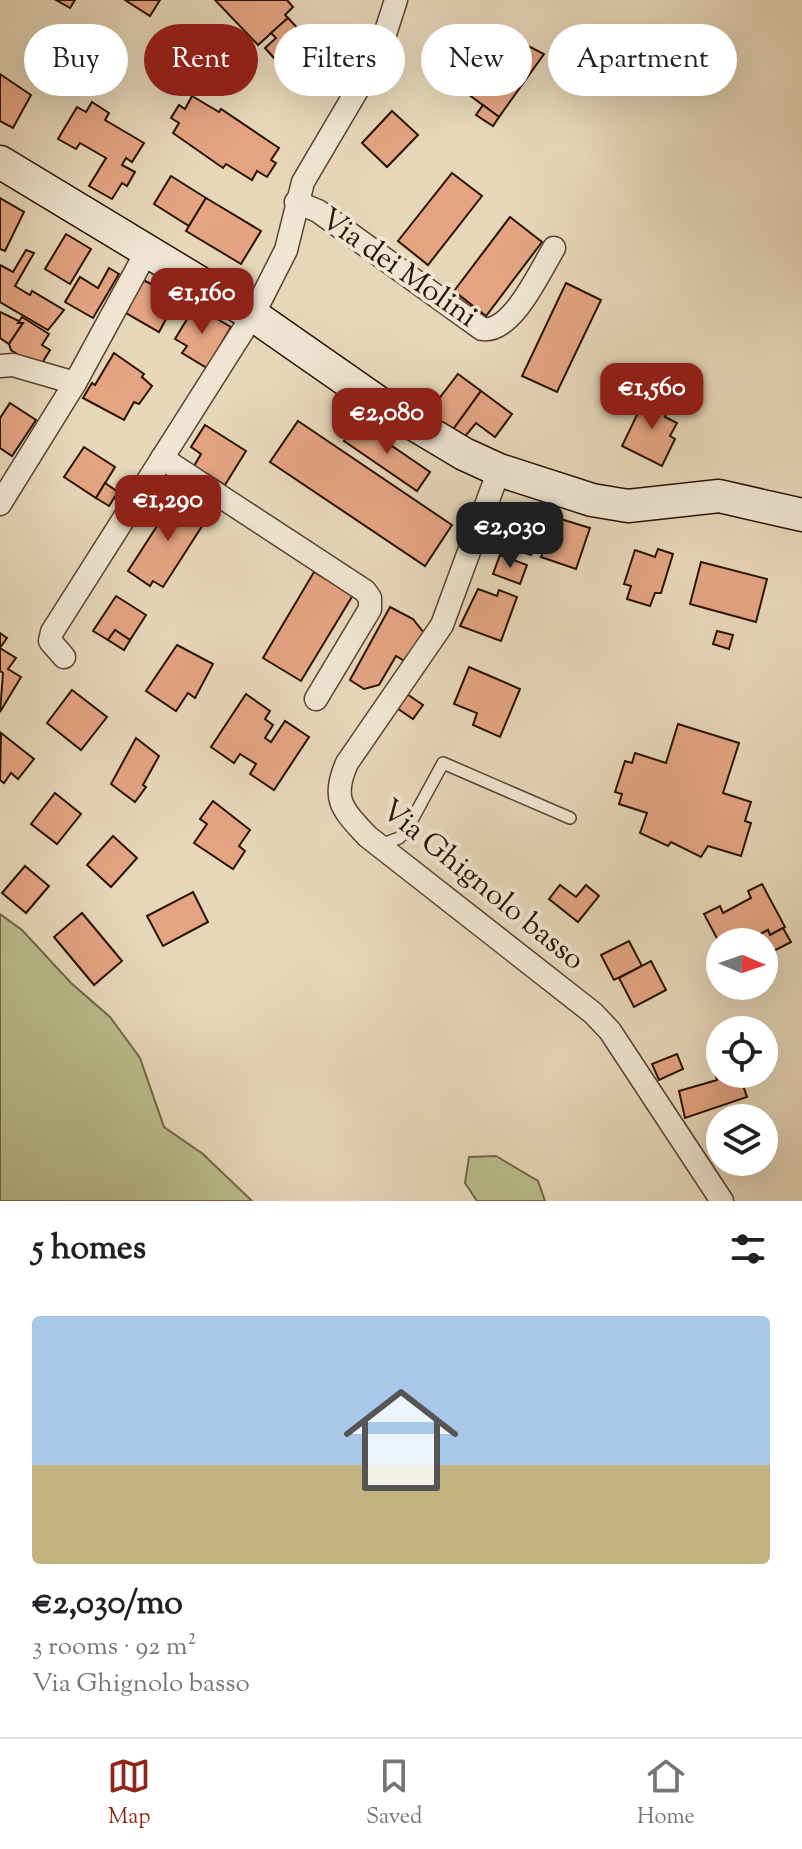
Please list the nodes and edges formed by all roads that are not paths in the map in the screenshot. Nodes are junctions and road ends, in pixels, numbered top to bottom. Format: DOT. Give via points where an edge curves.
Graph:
graph roads {
  1 [pos="396,0"];
  2 [pos="0,162"];
  3 [pos="296,202"];
  4 [pos="554,248"];
  5 [pos="148,249"];
  6 [pos="253,315"];
  7 [pos="0,366"];
  8 [pos="75,383"];
  9 [pos="162,458"];
  10 [pos="499,470"];
  11 [pos="0,504"];
  12 [pos="802,515"];
  13 [pos="64,657"];
  14 [pos="316,699"];
  15 [pos="570,818"];
  16 [pos="380,845"];
  17 [pos="722,1201"];
  1 -- 3 [label="street, Via dei Molini" via="379,53"];
  2 -- 5 [label="street"];
  3 -- 4 [label="street, Via dei Molini" via="318,211 482,329 508,321"];
  3 -- 6 [label="street, Via dei Molini" via="286,250"];
  5 -- 6 [label="street"];
  5 -- 8 [label="street"];
  6 -- 9 [label="street, Via dei Molini"];
  6 -- 10 [label="street" via="382,405"];
  7 -- 8 [label="street"];
  8 -- 11 [label="street"];
  9 -- 13 [label="street, Via dei Molini" via="52,632 50,641"];
  9 -- 14 [label="street" via="370,598 370,609"];
  10 -- 12 [label="street" via="628,506 719,496"];
  10 -- 16 [label="street, Via Ghignolo basso" via="442,625 347,763 339,783 348,815"];
  15 -- 16 [label="lane" via="443,763 406,831"];
  16 -- 17 [label="street, Via Ghignolo basso" via="593,1013"];
}
